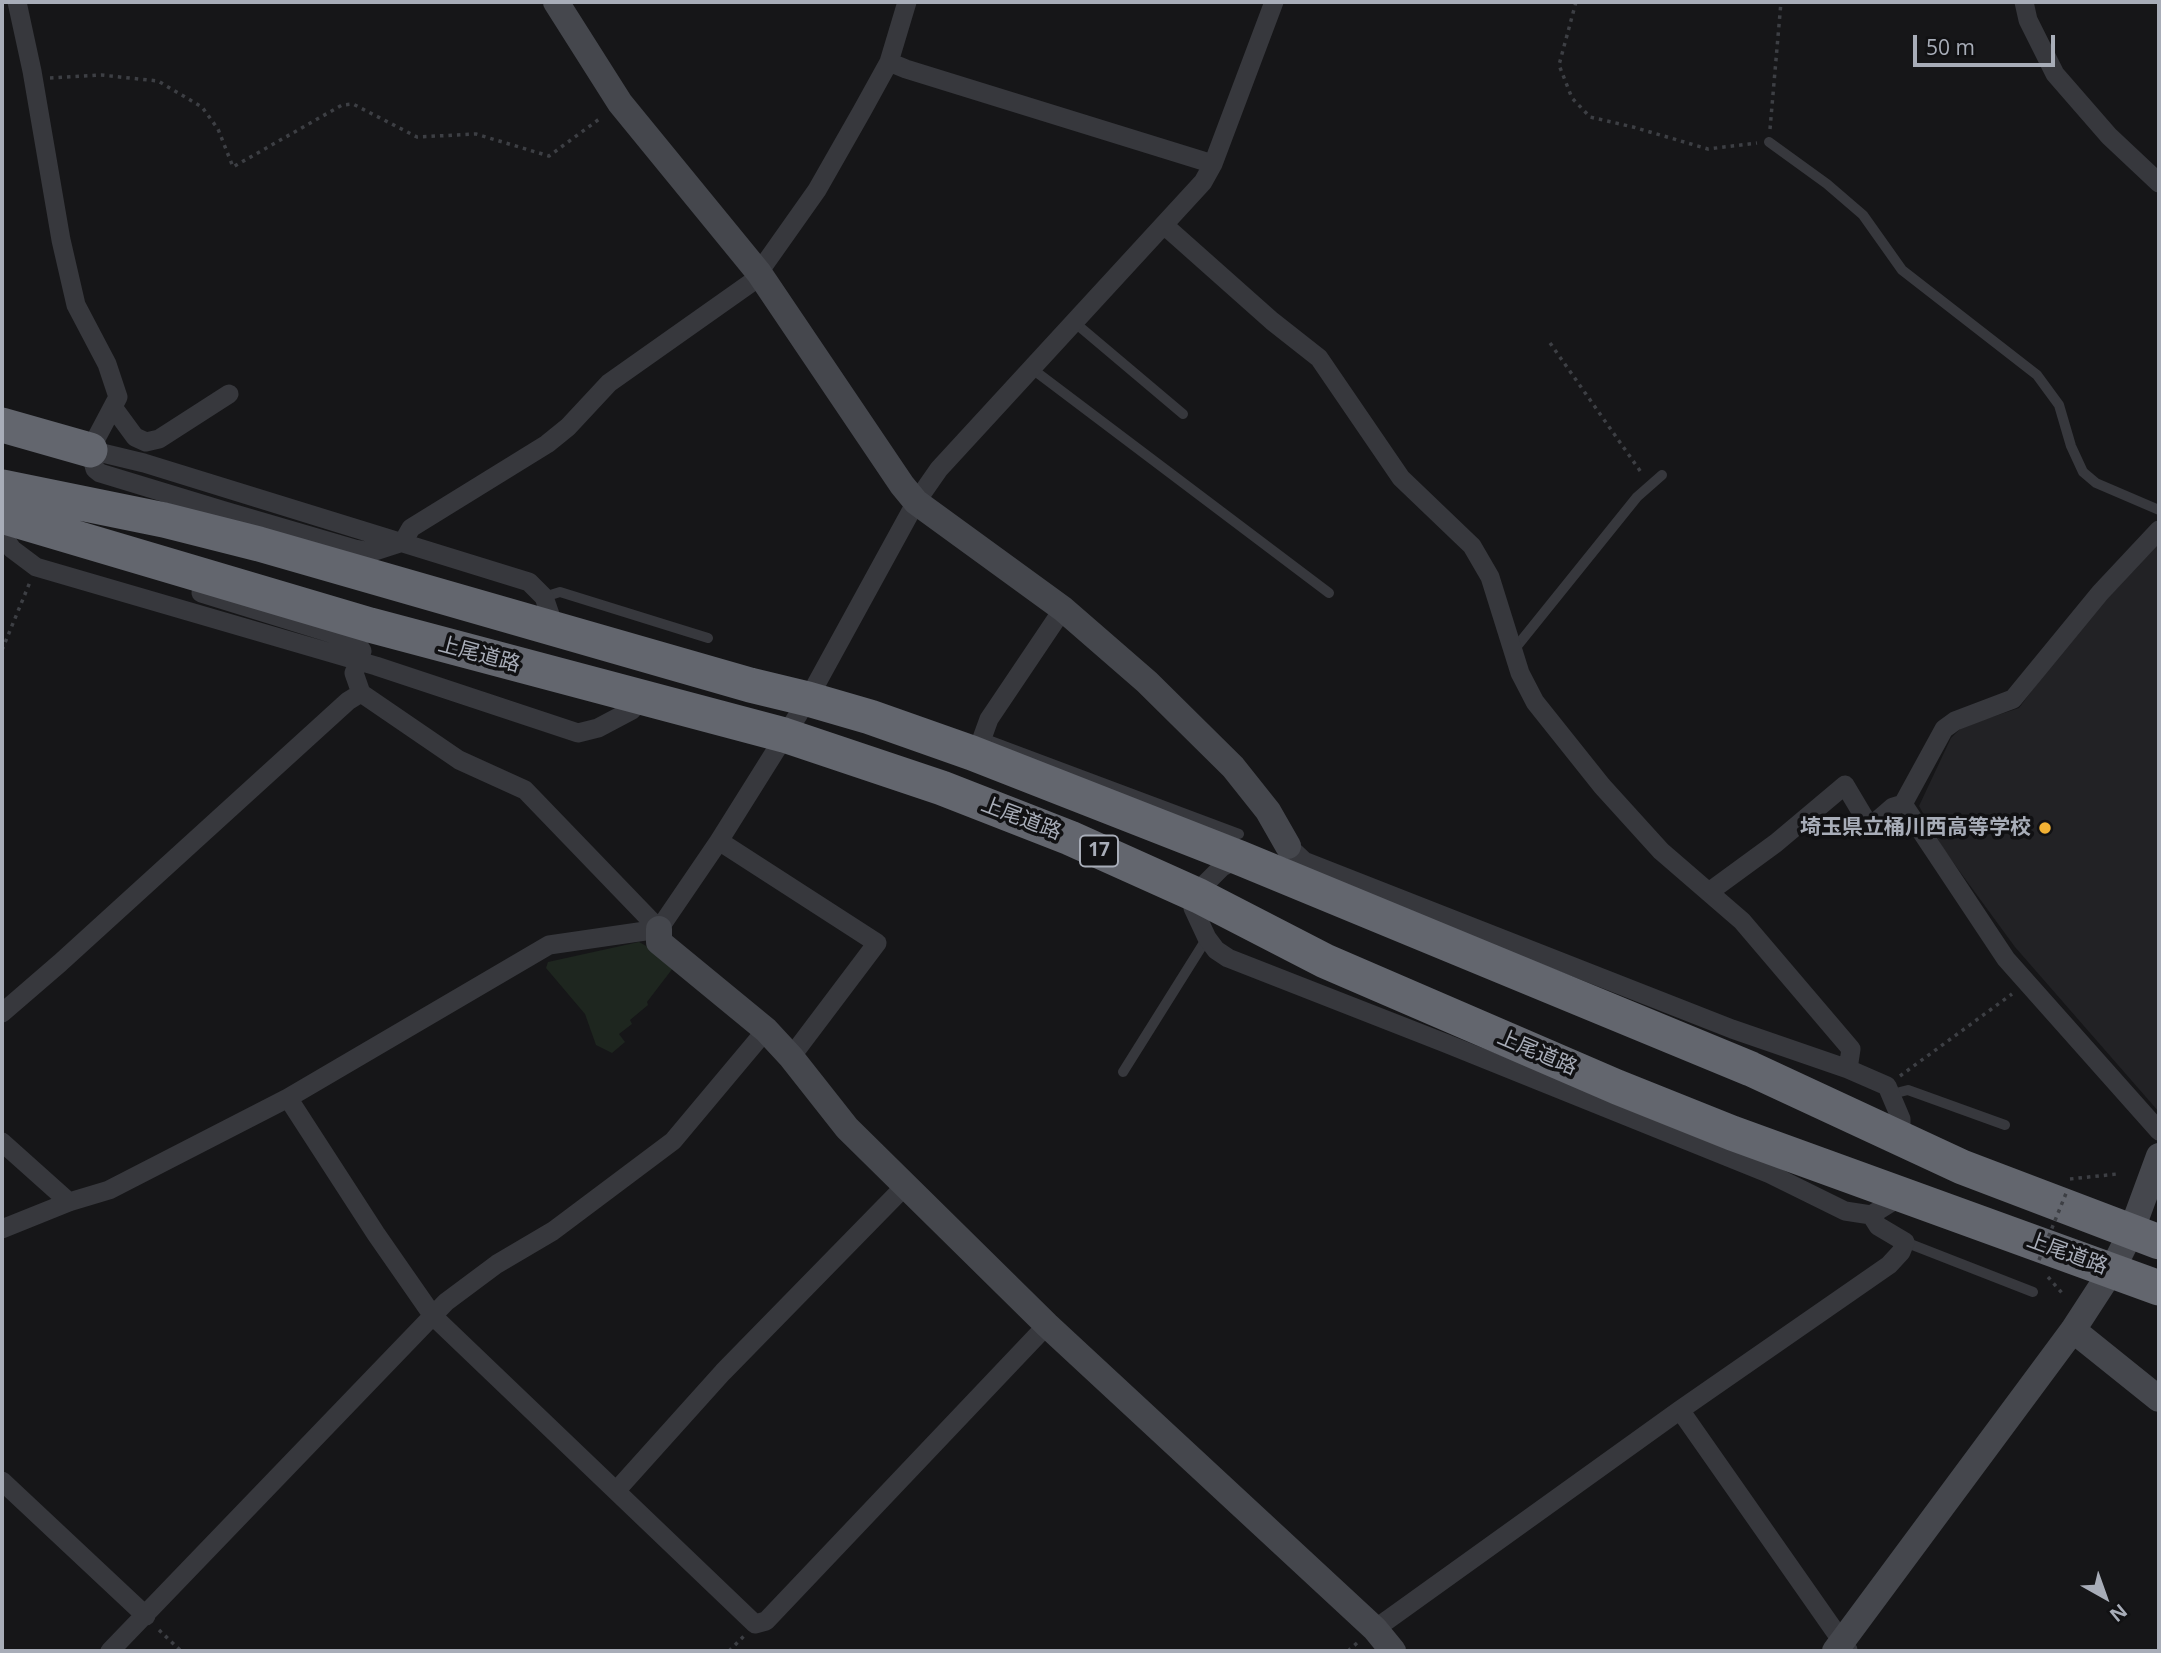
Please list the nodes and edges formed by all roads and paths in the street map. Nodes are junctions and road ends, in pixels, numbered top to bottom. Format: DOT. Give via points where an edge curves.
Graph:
graph roads {
  1 [pos="17,2"];
  2 [pos="556,2"];
  3 [pos="906,2"];
  4 [pos="1274,2"];
  5 [pos="1576,2"];
  6 [pos="1781,2"];
  7 [pos="2024,2"];
  8 [pos="889,61"];
  9 [pos="33,79"];
  10 [pos="620,103"];
  11 [pos="1769,142"];
  12 [pos="1213,164"];
  13 [pos="2159,183"];
  14 [pos="1164,225"];
  15 [pos="759,273"];
  16 [pos="1074,322"];
  17 [pos="1549,343"];
  18 [pos="1031,368"];
  19 [pos="229,394"];
  20 [pos="113,407"];
  21 [pos="1183,414"];
  22 [pos="2,425"];
  23 [pos="90,450"];
  24 [pos="1662,475"];
  25 [pos="1650,485"];
  26 [pos="2,487"];
  27 [pos="916,502"];
  28 [pos="2159,510"];
  29 [pos="2,516"];
  30 [pos="2159,530"];
  31 [pos="2,534"];
  32 [pos="403,542"];
  33 [pos="36,567"];
  34 [pos="203,585"];
  35 [pos="1329,593"];
  36 [pos="1063,609"];
  37 [pos="549,613"];
  38 [pos="708,638"];
  39 [pos="2,650"];
  40 [pos="1513,651"];
  41 [pos="358,662"];
  42 [pos="361,693"];
  43 [pos="640,698"];
  44 [pos="808,699"];
  45 [pos="784,736"];
  46 [pos="976,747"];
  47 [pos="1903,804"];
  48 [pos="719,841"];
  49 [pos="1239,846"];
  50 [pos="1288,846"];
  51 [pos="1709,892"];
  52 [pos="1196,895"];
  53 [pos="659,929"];
  54 [pos="1207,938"];
  55 [pos="2028,983"];
  56 [pos="2,1013"];
  57 [pos="766,1030"];
  58 [pos="791,1057"];
  59 [pos="1848,1069"];
  60 [pos="1123,1072"];
  61 [pos="1890,1090"];
  62 [pos="288,1098"];
  63 [pos="2005,1125"];
  64 [pos="2159,1131"];
  65 [pos="1901,1137"];
  66 [pos="2,1142"];
  67 [pos="2159,1156"];
  68 [pos="2117,1174"];
  69 [pos="2069,1179"];
  70 [pos="906,1185"];
  71 [pos="2067,1191"];
  72 [pos="1903,1195"];
  73 [pos="69,1202"];
  74 [pos="1871,1215"];
  75 [pos="2,1229"];
  76 [pos="2145,1237"];
  77 [pos="1905,1242"];
  78 [pos="2039,1260"];
  79 [pos="2112,1270"];
  80 [pos="2159,1288"];
  81 [pos="2033,1292"];
  82 [pos="433,1316"];
  83 [pos="1048,1325"];
  84 [pos="2073,1330"];
  85 [pos="2159,1399"];
  86 [pos="1680,1410"];
  87 [pos="2,1481"];
  88 [pos="616,1491"];
  89 [pos="146,1616"];
  90 [pos="1375,1629"];
  91 [pos="1842,1648"];
  92 [pos="110,1651"];
  93 [pos="181,1651"];
  94 [pos="1393,1651"];
  1 -- 9 [label="street"];
  2 -- 10 [label="street"];
  3 -- 8 [label="street"];
  4 -- 12 [label="street"];
  5 -- 11 [label="path" via="1559,65 1572,98 1590,117 1708,149"];
  6 -- 11 [label="path"];
  7 -- 13 [label="street" via="2055,74 2109,136"];
  8 -- 12 [label="street"];
  8 -- 15 [label="street" via="817,190"];
  9 -- 10 [label="path" via="101,75 158,81 202,107 218,129 233,167 342,105 353,104 417,137 475,134 549,156"];
  9 -- 20 [label="street" via="76,305 107,364 118,397"];
  10 -- 15 [label="street"];
  11 -- 28 [label="lane" via="1863,215 1902,270 2037,375 2059,405 2083,472"];
  12 -- 14 [label="street"];
  14 -- 16 [label="street"];
  14 -- 40 [label="street" via="1319,358 1401,478 1472,546 1490,577"];
  15 -- 27 [label="street"];
  15 -- 32 [label="street" via="609,383 547,444 411,528"];
  16 -- 18 [label="street"];
  16 -- 21 [label="lane"];
  17 -- 25 [label="path"];
  18 -- 27 [label="street" via="939,468"];
  18 -- 35 [label="lane"];
  19 -- 20 [label="street" via="159,439 146,442 135,437"];
  20 -- 23 [label="street"];
  22 -- 23 [label="highway"];
  23 -- 32 [label="street"];
  23 -- 32 [label="street" via="100,473 223,517 372,552"];
  24 -- 25 [label="lane"];
  25 -- 40 [label="lane"];
  26 -- 37 [label="highway, 上尾道路 / 17" via="164,520"];
  27 -- 36 [label="street"];
  27 -- 44 [label="street"];
  29 -- 43 [label="highway, 上尾道路 / 17" via="370,625"];
  30 -- 47 [label="street" via="2013,699 1944,729"];
  31 -- 33 [label="street" via="12,549"];
  32 -- 37 [label="street" via="529,582"];
  33 -- 39 [label="path"];
  33 -- 41 [label="street"];
  34 -- 41 [label="street" via="201,593 356,641 362,652"];
  36 -- 46 [label="street" via="989,719"];
  36 -- 50 [label="street" via="1233,766 1269,811"];
  37 -- 38 [label="lane" via="560,592"];
  37 -- 44 [label="highway, 上尾道路 / 17" via="750,685"];
  40 -- 51 [label="street" via="1535,702 1564,739 1661,851"];
  41 -- 42 [label="street" via="354,673"];
  41 -- 43 [label="street" via="578,733 632,710"];
  42 -- 53 [label="street" via="459,760 525,790"];
  42 -- 56 [label="street"];
  43 -- 45 [label="highway, 上尾道路 / 17"];
  44 -- 45 [label="street"];
  44 -- 46 [label="highway, 上尾道路 / 17"];
  45 -- 48 [label="street"];
  45 -- 52 [label="highway, 上尾道路 / 17" via="942,788 1070,838"];
  46 -- 49 [label="highway, 上尾道路 / 17"];
  47 -- 51 [label="street" via="1870,827 1844,785"];
  47 -- 55 [label="street" via="2006,959"];
  48 -- 53 [label="street"];
  48 -- 58 [label="street" via="877,943"];
  49 -- 52 [label="street"];
  49 -- 65 [label="highway, 上尾道路 / 17"];
  50 -- 59 [label="street" via="1304,861 1732,1029"];
  51 -- 59 [label="street" via="1742,921 1851,1049"];
  52 -- 54 [label="street" via="1193,908"];
  52 -- 72 [label="highway, 上尾道路 / 17" via="1325,961 1509,1041 1732,1133"];
  53 -- 57 [label="street" via="659,942"];
  53 -- 62 [label="street" via="549,945"];
  54 -- 60 [label="lane"];
  54 -- 74 [label="street" via="1228,958 1770,1174 1844,1211"];
  55 -- 61 [label="path"];
  55 -- 64 [label="street"];
  57 -- 58 [label="street"];
  57 -- 82 [label="street" via="673,1140 553,1231 497,1264"];
  58 -- 70 [label="street" via="847,1128"];
  59 -- 61 [label="street"];
  61 -- 63 [label="lane" via="1908,1090"];
  61 -- 65 [label="street" via="1901,1119"];
  62 -- 73 [label="street" via="109,1190"];
  62 -- 82 [label="street"];
  65 -- 76 [label="highway, 上尾道路 / 17" via="1962,1167"];
  66 -- 73 [label="street"];
  67 -- 76 [label="street"];
  68 -- 69 [label="path"];
  70 -- 83 [label="street"];
  70 -- 88 [label="street" via="723,1372"];
  71 -- 78 [label="path, bridge"];
  72 -- 74 [label="street"];
  72 -- 79 [label="highway, 上尾道路 / 17"];
  73 -- 75 [label="street"];
  74 -- 77 [label="street" via="1878,1226"];
  76 -- 79 [label="street"];
  77 -- 81 [label="lane"];
  77 -- 86 [label="street" via="1889,1265"];
  79 -- 80 [label="highway, 上尾道路 / 17"];
  79 -- 84 [label="street"];
  82 -- 88 [label="street"];
  82 -- 89 [label="street"];
  83 -- 88 [label="street" via="766,1621 755,1624"];
  83 -- 90 [label="street"];
  84 -- 85 [label="street"];
  84 -- 91 [label="street"];
  86 -- 90 [label="street"];
  86 -- 91 [label="street"];
  87 -- 89 [label="street"];
  89 -- 92 [label="street"];
  89 -- 93 [label="path"];
  90 -- 94 [label="street"];
}
